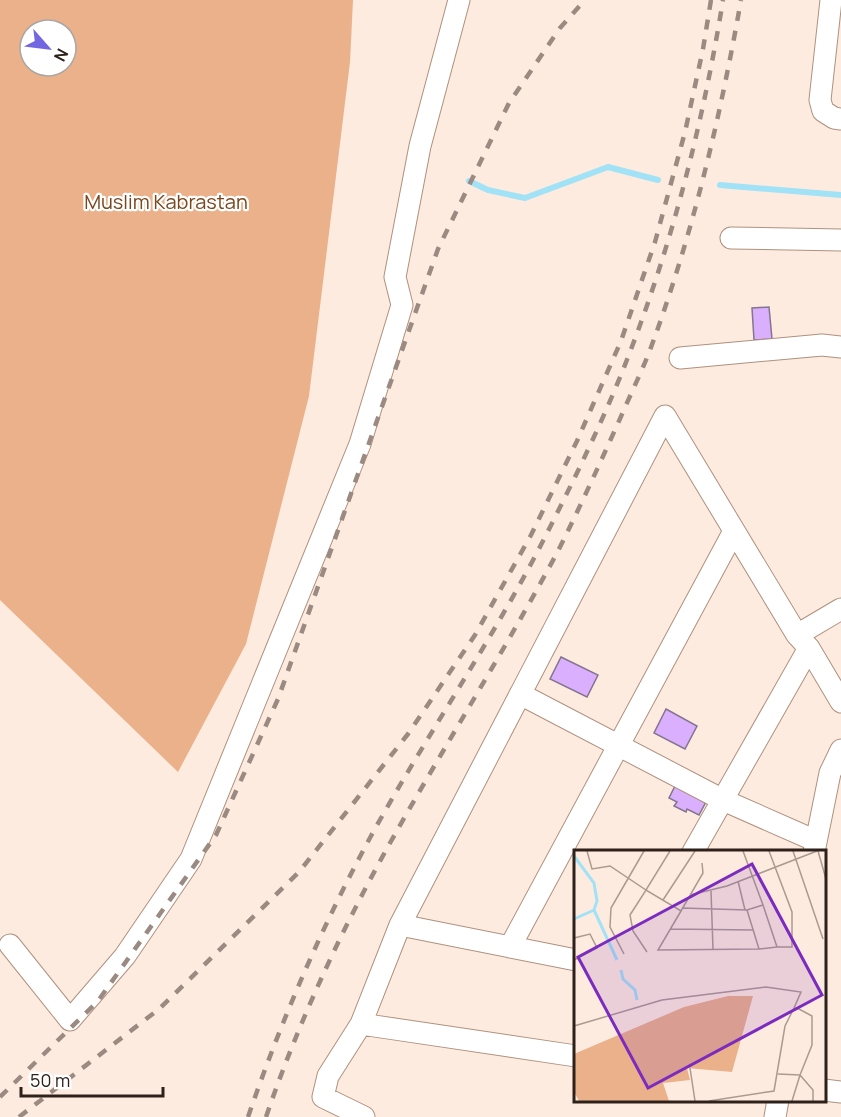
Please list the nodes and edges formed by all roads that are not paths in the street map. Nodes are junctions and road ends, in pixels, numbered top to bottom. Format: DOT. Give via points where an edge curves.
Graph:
graph roads {
  1 [pos="459,0"];
  2 [pos="831,0"];
  3 [pos="841,119"];
  4 [pos="731,238"];
  5 [pos="841,240"];
  6 [pos="841,347"];
  7 [pos="680,358"];
  8 [pos="735,531"];
  9 [pos="841,609"];
  10 [pos="803,641"];
  11 [pos="520,694"];
  12 [pos="841,702"];
  13 [pos="619,745"];
  14 [pos="841,750"];
  15 [pos="723,800"];
  16 [pos="815,846"];
  17 [pos="694,850"];
  18 [pos="399,925"];
  19 [pos="3,943"];
  20 [pos="510,947"];
  21 [pos="574,960"];
  22 [pos="361,1024"];
  23 [pos="574,1056"];
  24 [pos="826,1090"];
  25 [pos="841,1092"];
  26 [pos="778,1102"];
  27 [pos="364,1117"];
  28 [pos="775,1117"];
  1 -- 19 [label="street" via="420,146 399,255 395,277 402,305 360,444 191,860 124,956 70,1020"];
  2 -- 3 [label="street" via="820,100 823,111"];
  4 -- 5 [label="street"];
  6 -- 7 [label="street" via="822,345"];
  8 -- 10 [label="street"];
  8 -- 11 [label="street" via="665,416"];
  8 -- 13 [label="street"];
  9 -- 10 [label="street"];
  10 -- 12 [label="street"];
  10 -- 15 [label="street"];
  11 -- 13 [label="street"];
  11 -- 18 [label="street"];
  13 -- 15 [label="street"];
  13 -- 20 [label="street"];
  14 -- 16 [label="street" via="830,773"];
  15 -- 16 [label="street"];
  15 -- 17 [label="street"];
  18 -- 20 [label="street"];
  18 -- 22 [label="street"];
  20 -- 21 [label="street"];
  22 -- 23 [label="street"];
  22 -- 27 [label="street" via="328,1076 323,1097"];
  24 -- 25 [label="street"];
  26 -- 28 [label="street"];
}
